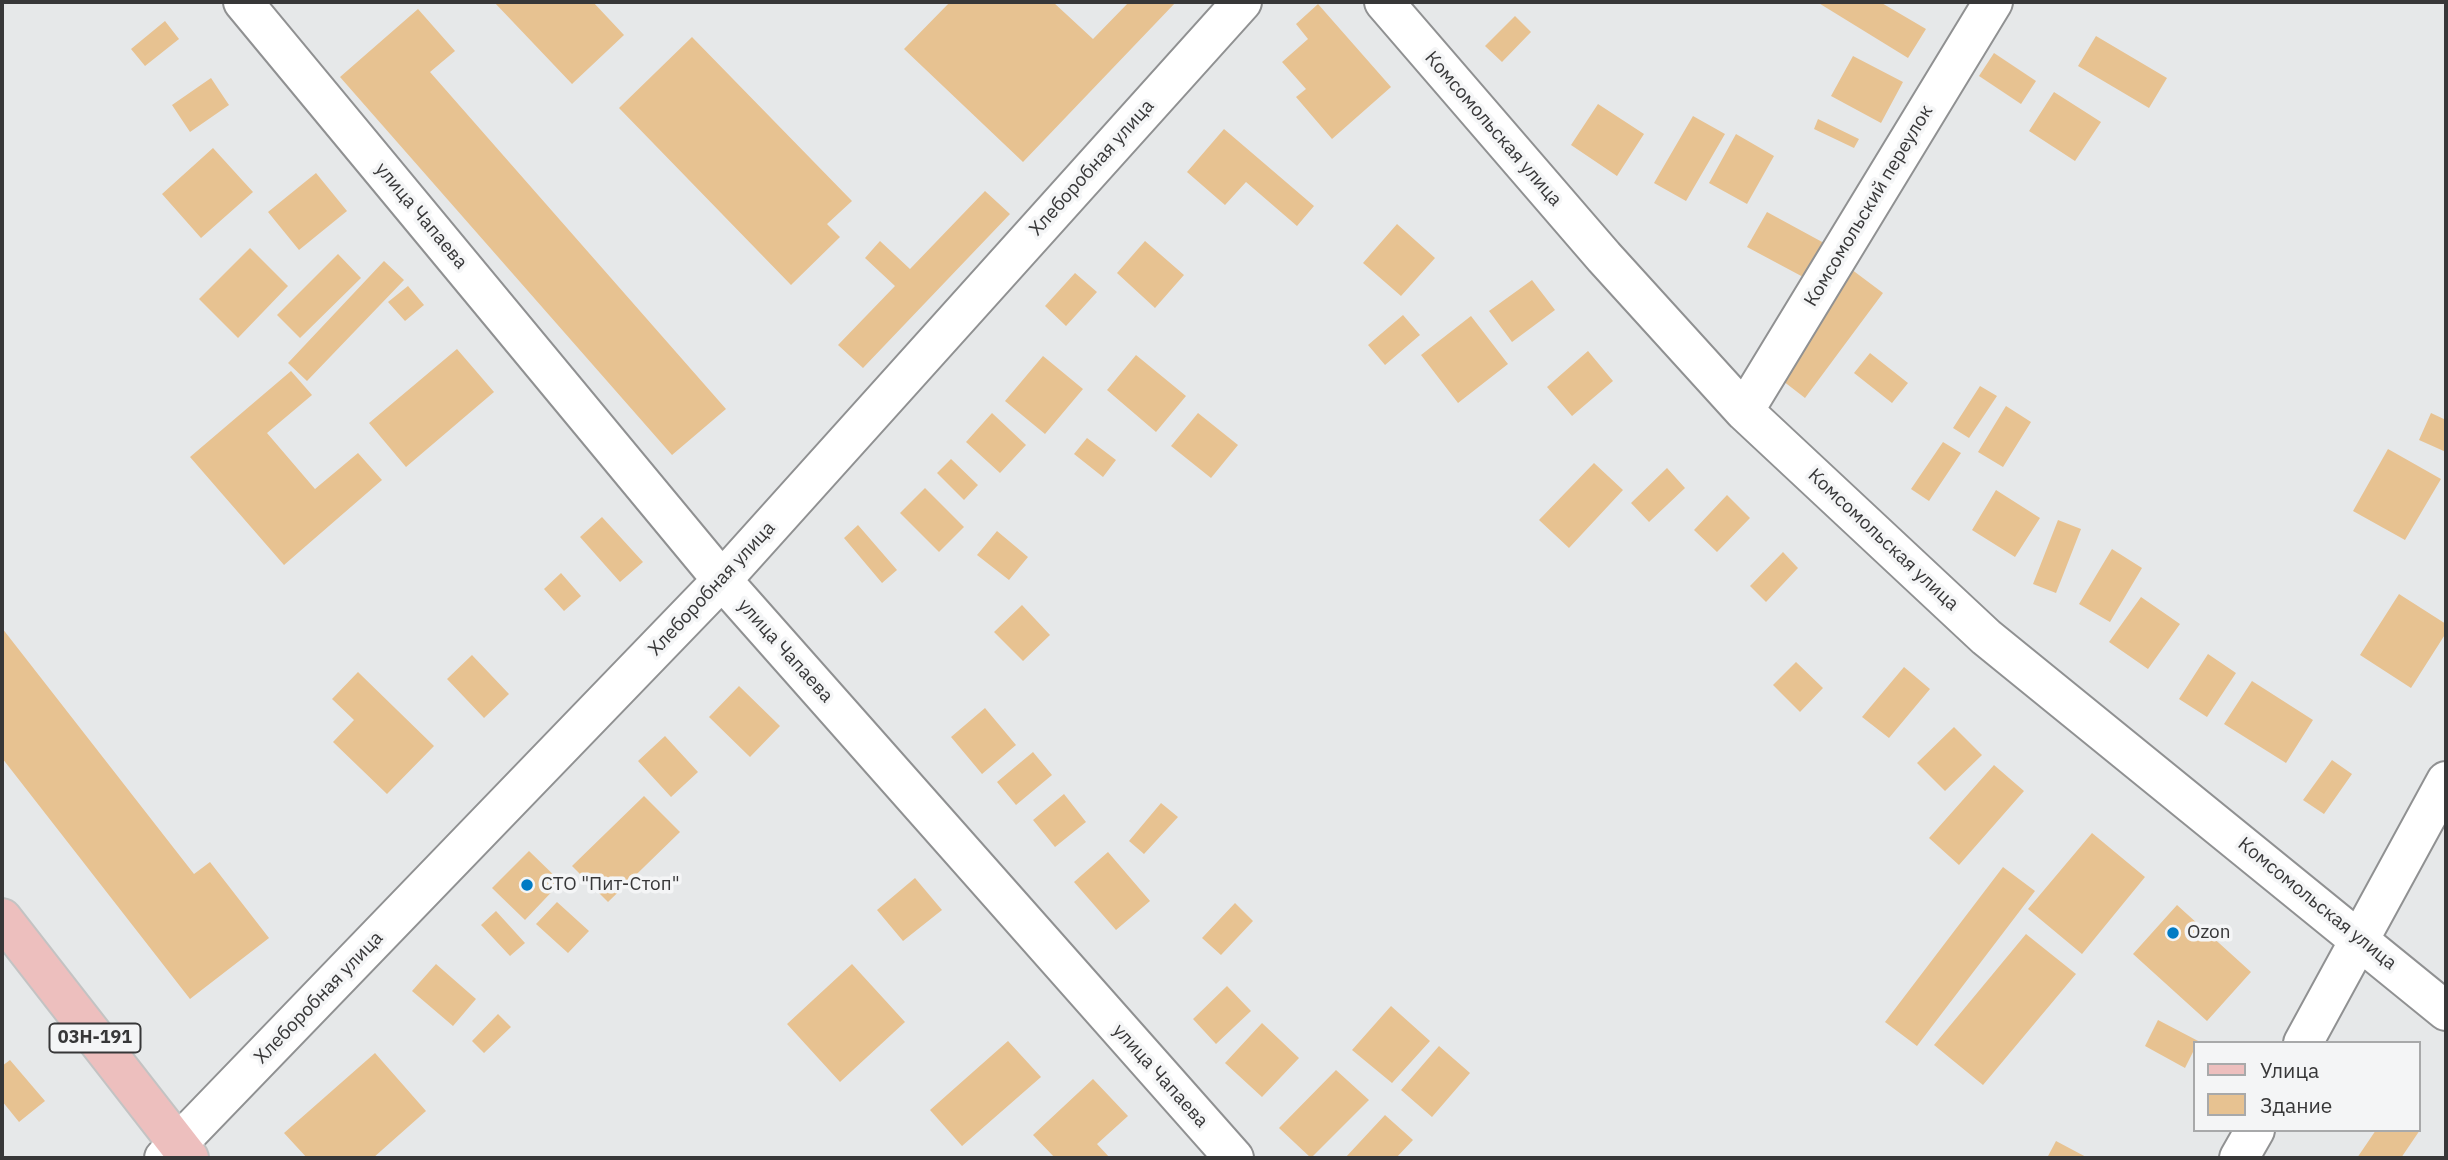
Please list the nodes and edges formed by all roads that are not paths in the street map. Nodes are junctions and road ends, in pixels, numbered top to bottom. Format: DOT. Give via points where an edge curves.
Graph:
graph roads {
  1 [pos="243,2"];
  2 [pos="1242,2"];
  3 [pos="1384,2"];
  4 [pos="1993,2"];
  5 [pos="1744,411"];
  6 [pos="722,580"];
  7 [pos="2446,781"];
  8 [pos="2,918"];
  9 [pos="2360,938"];
  10 [pos="2446,1011"];
  11 [pos="2304,1041"];
  12 [pos="2254,1132"];
  13 [pos="177,1154"];
  14 [pos="1234,1158"];
  15 [pos="2239,1158"];
  1 -- 6 [label="street, улица Чапаева"];
  2 -- 6 [label="street, Хлеборобная улица"];
  3 -- 5 [label="street, Комсомольская улица"];
  4 -- 5 [label="street, Комсомольский переулок"];
  5 -- 9 [label="street, Комсомольская улица" via="1986,637"];
  6 -- 13 [label="street, Хлеборобная улица"];
  6 -- 14 [label="street, улица Чапаева"];
  7 -- 9 [label="street"];
  8 -- 13 [label="main road, 03Н-191"];
  9 -- 10 [label="street, Комсомольская улица"];
  9 -- 11 [label="street"];
  12 -- 15 [label="street"];
}
